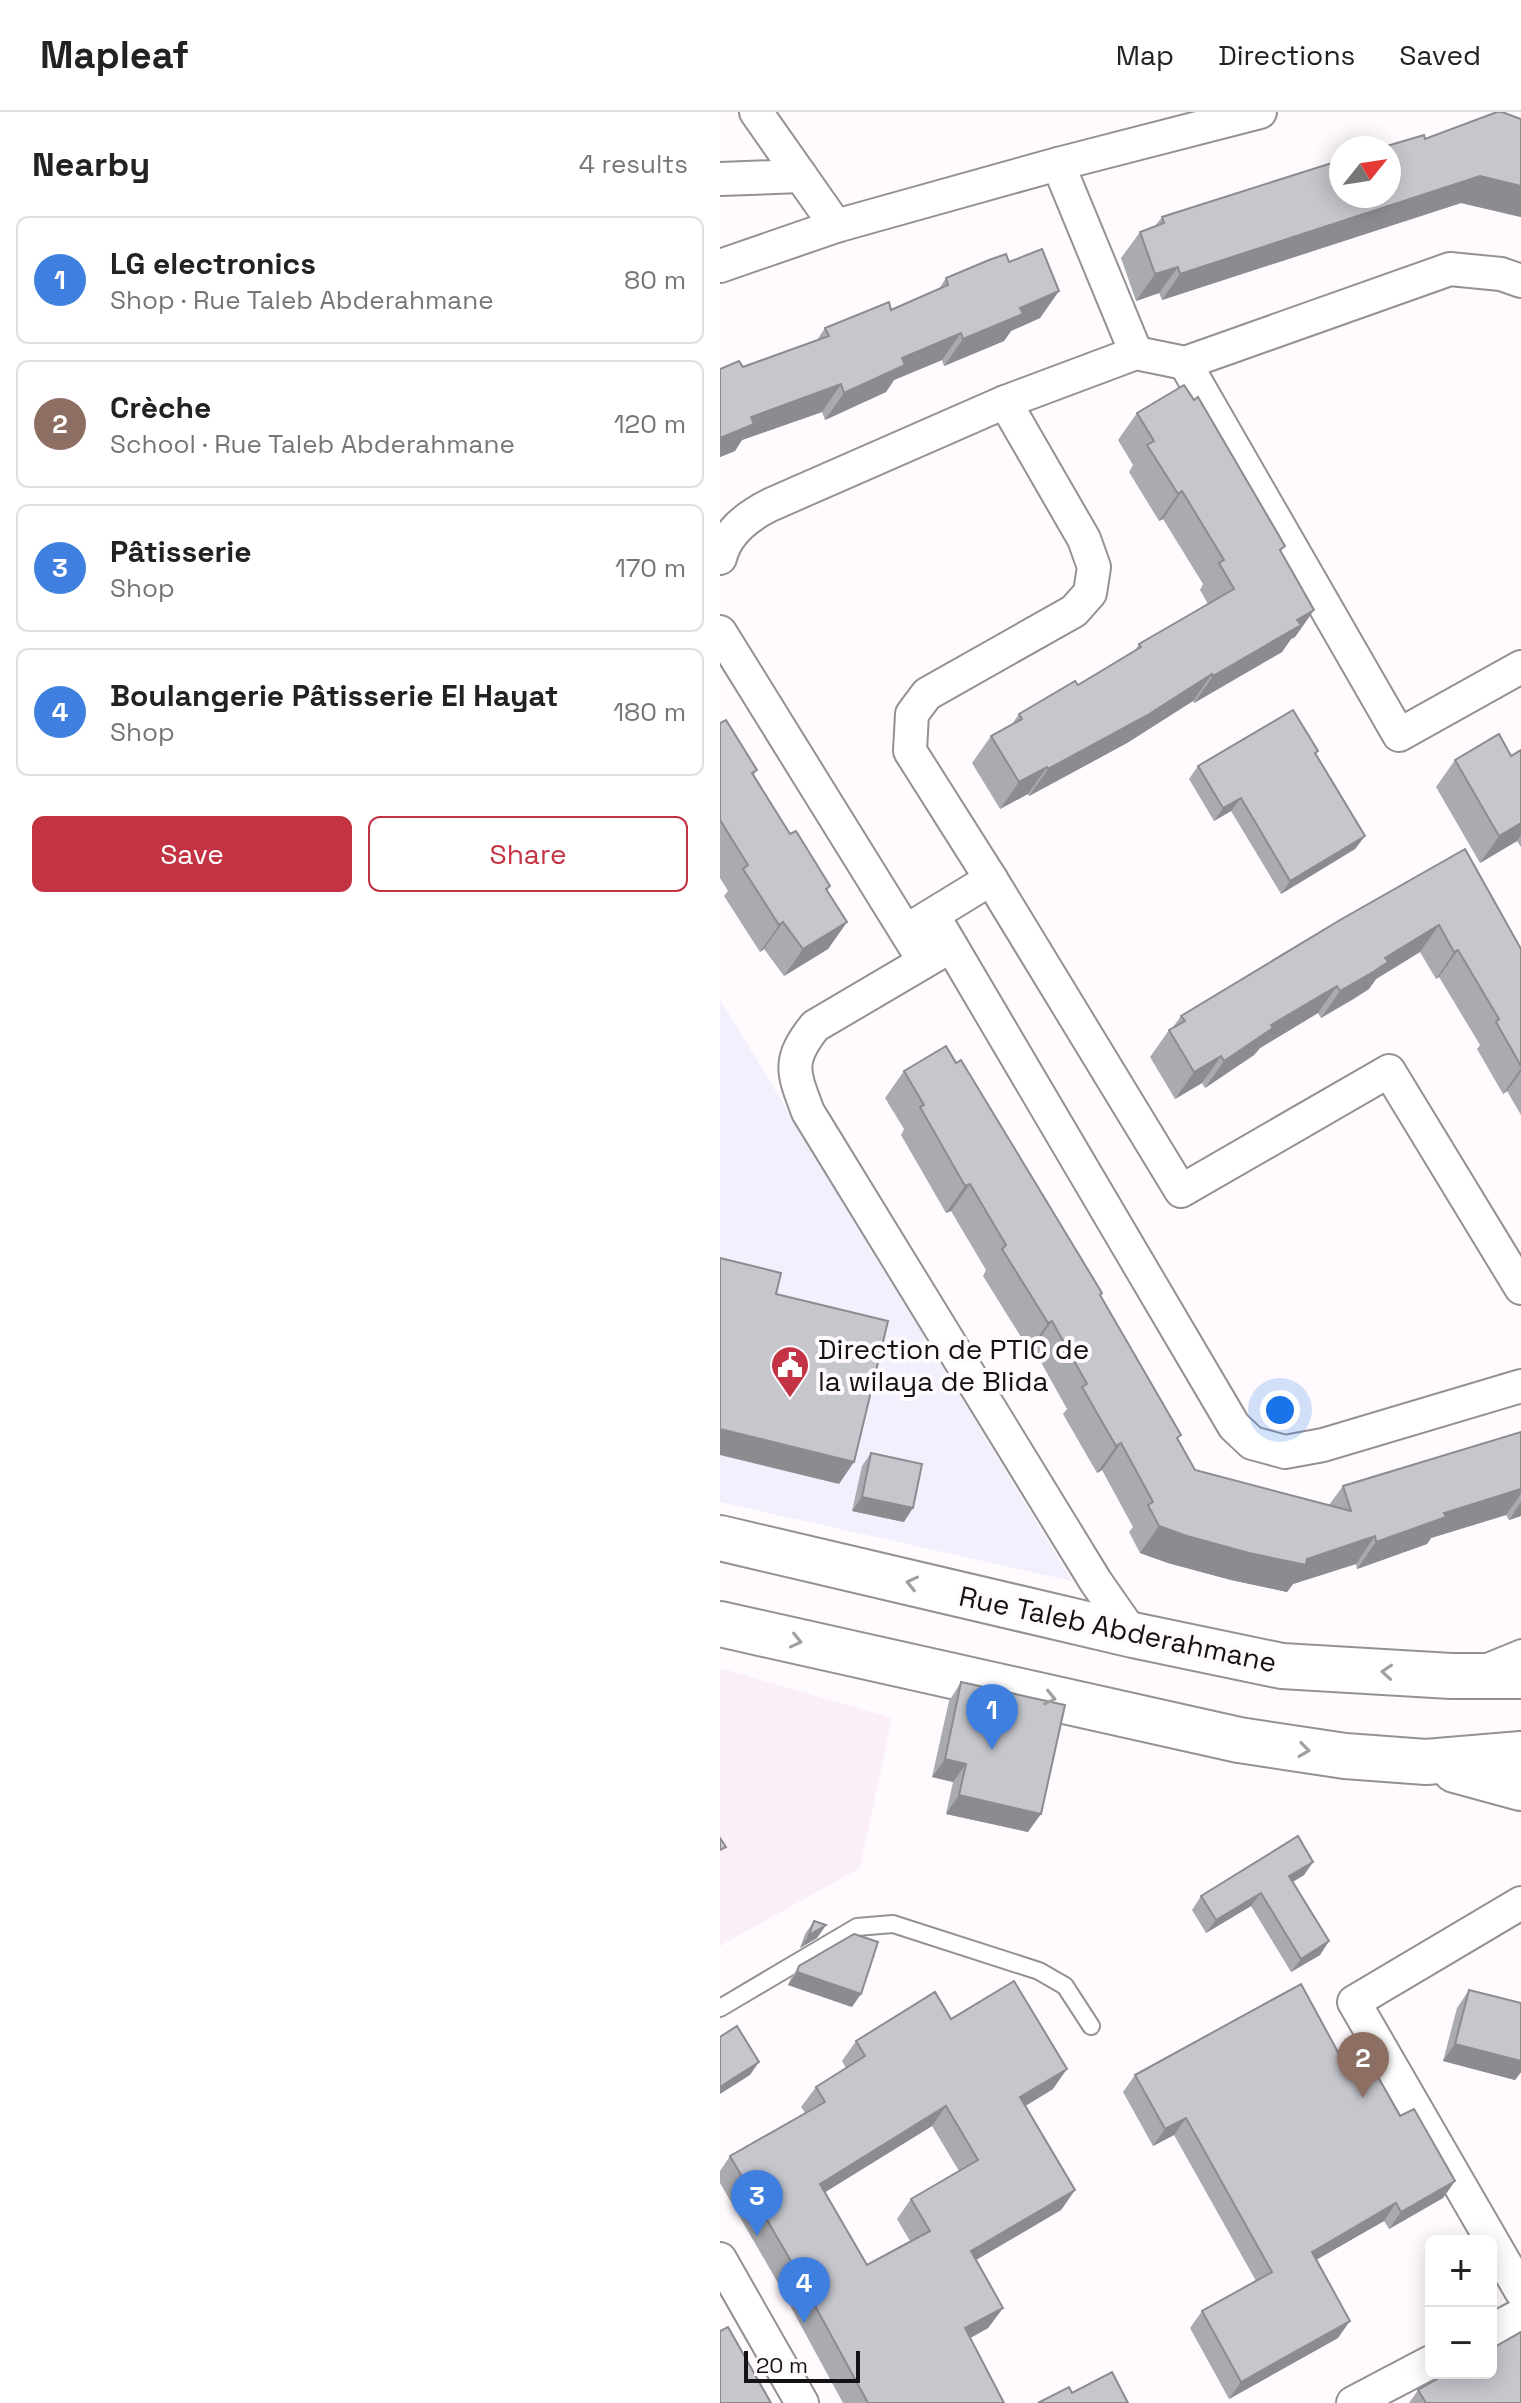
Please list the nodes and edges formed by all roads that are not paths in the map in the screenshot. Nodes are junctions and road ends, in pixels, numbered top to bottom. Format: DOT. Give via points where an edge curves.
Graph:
graph roads {
  1 [pos="756,112"];
  2 [pos="1260,112"];
  3 [pos="1058,164"];
  4 [pos="801,176"];
  5 [pos="720,179"];
  6 [pos="836,226"];
  7 [pos="720,266"];
  8 [pos="1521,281"];
  9 [pos="1136,353"];
  10 [pos="1185,363"];
  11 [pos="1005,402"];
  12 [pos="720,558"];
  13 [pos="720,632"];
  14 [pos="1521,667"];
  15 [pos="991,879"];
  16 [pos="933,915"];
  17 [pos="904,932"];
  18 [pos="937,954"];
  19 [pos="1521,1288"];
  20 [pos="1521,1386"];
  21 [pos="720,1538"];
  22 [pos="720,1624"];
  23 [pos="1133,1635"];
  24 [pos="1521,1648"];
  25 [pos="1451,1676"];
  26 [pos="1521,1676"];
  27 [pos="1521,1754"];
  28 [pos="1426,1762"];
  29 [pos="1521,1788"];
  30 [pos="1521,1903"];
  31 [pos="720,2008"];
  32 [pos="1091,2026"];
  33 [pos="720,2259"];
  34 [pos="1521,2291"];
  35 [pos="1521,2315"];
  36 [pos="1497,2328"];
  37 [pos="1425,2365"];
  38 [pos="802,2403"];
  39 [pos="1353,2403"];
  1 -- 4 [label="street"];
  2 -- 3 [label="street"];
  3 -- 6 [label="street"];
  3 -- 9 [label="street"];
  4 -- 5 [label="street"];
  4 -- 6 [label="street"];
  6 -- 7 [label="street"];
  8 -- 10 [label="street" via="1450,269"];
  9 -- 10 [label="street"];
  9 -- 11 [label="street"];
  10 -- 14 [label="street" via="1399,735"];
  11 -- 12 [label="street" via="755,512 741,523"];
  11 -- 15 [label="street" via="1084,539 1094,567 1090,593 1074,611 927,694 912,714 910,751"];
  13 -- 17 [label="street"];
  15 -- 16 [label="street"];
  15 -- 19 [label="street" via="1181,1191 1389,1071"];
  16 -- 17 [label="street"];
  16 -- 18 [label="street"];
  17 -- 18 [label="street"];
  18 -- 20 [label="street" via="1234,1426 1252,1443 1285,1452 1323,1445"];
  18 -- 23 [label="street" via="815,1026 794,1062 798,1084 808,1112"];
  23 -- 21 [label="main road, Rue Taleb Abderahmane, one-way"];
  22 -- 28 [label="main road, one-way" via="1239,1740"];
  25 -- 23 [label="main road, Rue Taleb Abderahmane, one-way" via="1282,1666"];
  24 -- 25 [label="lane"];
  25 -- 26 [label="main road, Rue Taleb Abderahmane"];
  27 -- 28 [label="main road"];
  28 -- 29 [label="main road"];
  30 -- 34 [label="street" via="1354,2002"];
  31 -- 32 [label="lane" via="857,1927 893,1924 1039,1971 1065,1986"];
  33 -- 38 [label="street"];
  35 -- 36 [label="street"];
  37 -- 39 [label="street"];
}
